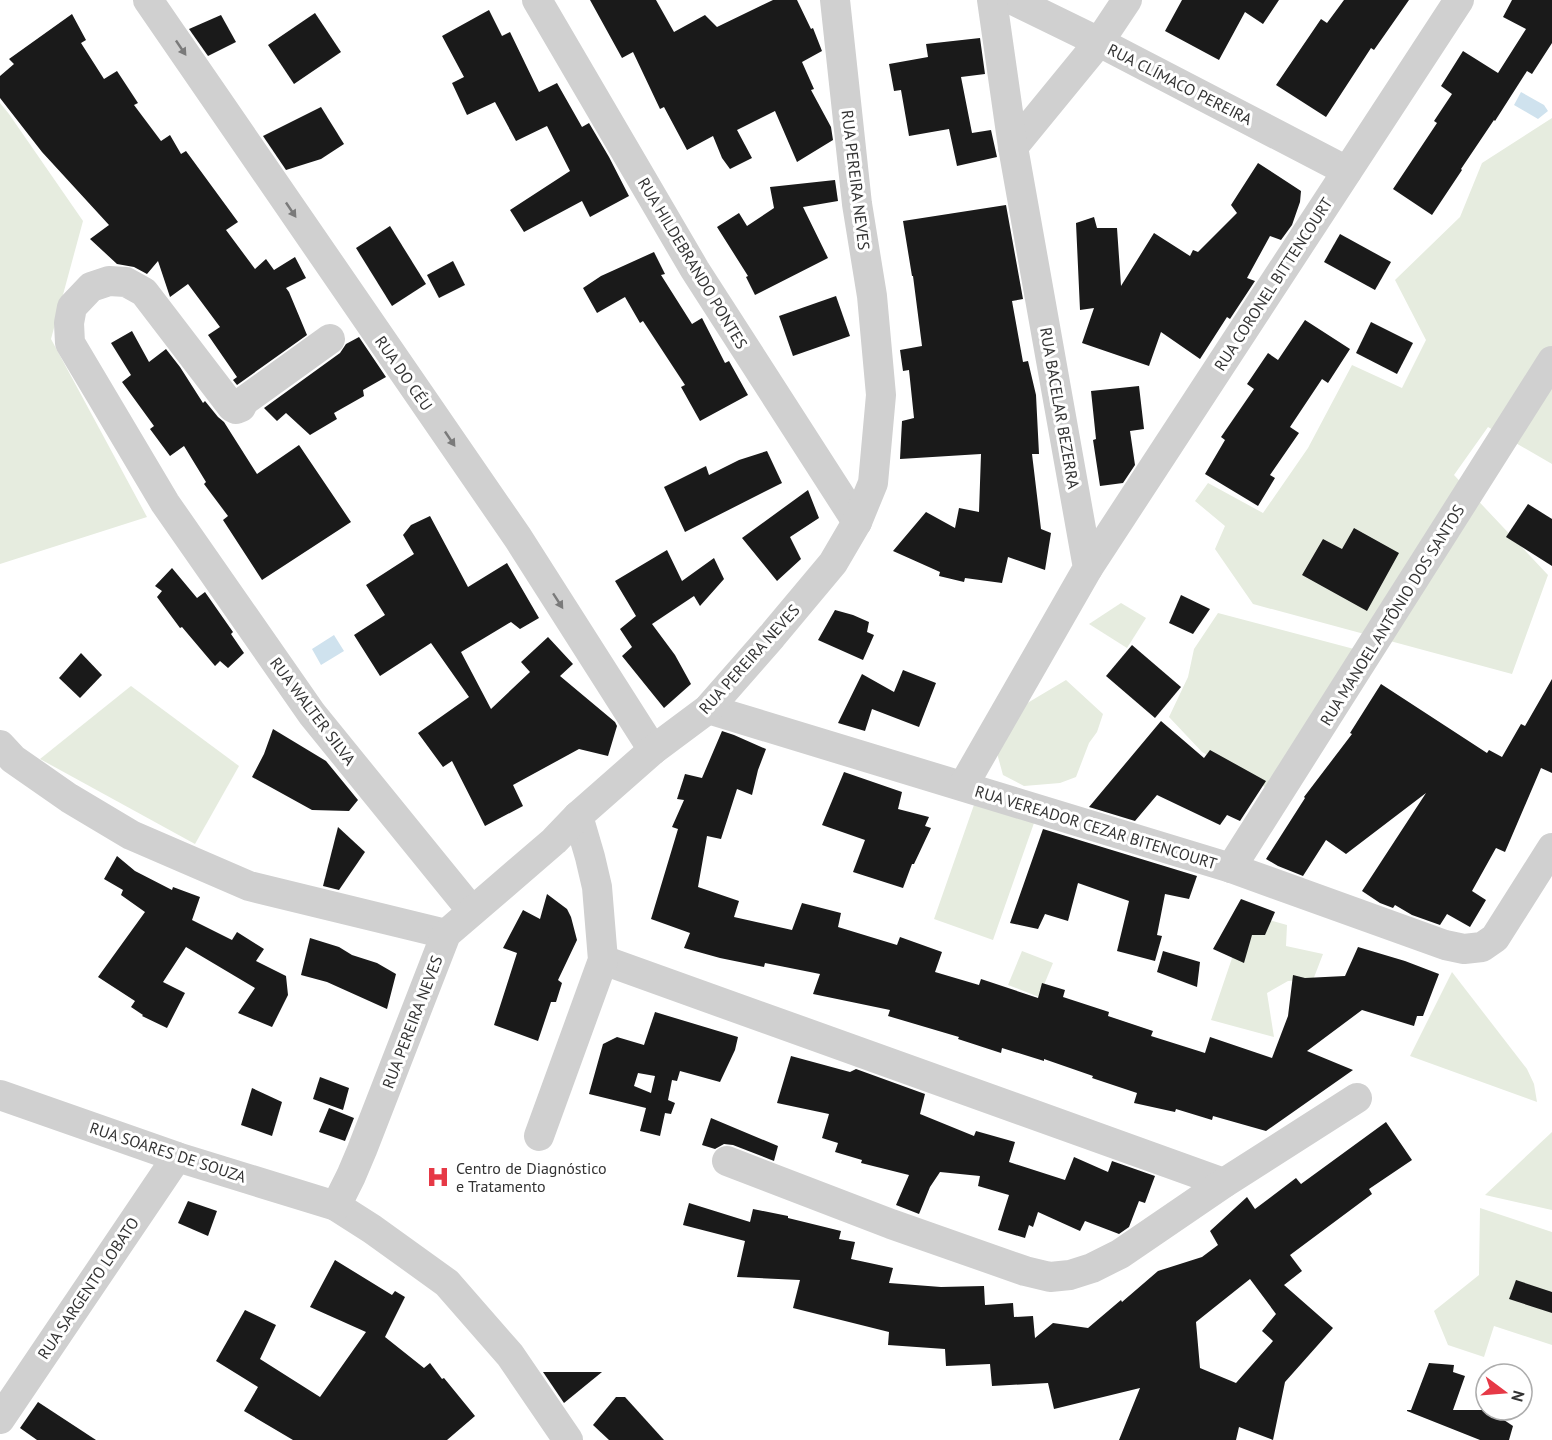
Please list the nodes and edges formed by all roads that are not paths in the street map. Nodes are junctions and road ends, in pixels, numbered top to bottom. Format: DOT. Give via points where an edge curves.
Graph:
graph roads {
  1 [pos="148,0"];
  2 [pos="537,0"];
  3 [pos="835,0"];
  4 [pos="992,0"];
  5 [pos="1013,0"];
  6 [pos="1127,0"];
  7 [pos="1458,0"];
  8 [pos="1099,42"];
  9 [pos="1013,147"];
  10 [pos="1347,171"];
  11 [pos="330,339"];
  12 [pos="1552,361"];
  13 [pos="857,522"];
  14 [pos="1088,568"];
  15 [pos="708,709"];
  16 [pos="0,745"];
  17 [pos="653,750"];
  18 [pos="963,786"];
  19 [pos="579,816"];
  20 [pos="1552,848"];
  21 [pos="1231,868"];
  22 [pos="472,911"];
  23 [pos="446,934"];
  24 [pos="603,960"];
  25 [pos="0,1095"];
  26 [pos="1357,1098"];
  27 [pos="539,1137"];
  28 [pos="177,1157"];
  29 [pos="726,1161"];
  30 [pos="1224,1183"];
  31 [pos="336,1206"];
  32 [pos="0,1419"];
  33 [pos="568,1440"];
  1 -- 17 [label="street, RUA DO CÉU, one-way" via="512,529"];
  2 -- 13 [label="street, RUA HILDEBRANDO PONTES" via="695,270"];
  3 -- 13 [label="street, RUA PEREIRA NEVES" via="881,395 873,483"];
  4 -- 9 [label="street, RUA BACELAR BEZERRA"];
  5 -- 8 [label="street, RUA CLÍMACO PEREIRA"];
  6 -- 8 [label="street"];
  7 -- 10 [label="street, RUA CORONEL BITTENCOURT"];
  8 -- 9 [label="street"];
  8 -- 10 [label="street, RUA CLÍMACO PEREIRA"];
  9 -- 14 [label="street, RUA BACELAR BEZERRA"];
  10 -- 14 [label="street, RUA CORONEL BITTENCOURT"];
  11 -- 22 [label="street, RUA WALTER SILVA" via="236,410 144,292 126,282 109,280 91,287 72,307 69,323 70,343 165,503 312,714"];
  12 -- 21 [label="street, RUA MANOEL ANTÔNIO DOS SANTOS"];
  13 -- 15 [label="street, RUA PEREIRA NEVES" via="833,563"];
  14 -- 18 [label="street"];
  15 -- 17 [label="street, RUA PEREIRA NEVES"];
  15 -- 18 [label="street, RUA VEREADOR CEZAR BITENCOURT"];
  16 -- 23 [label="street" via="13,759 69,798 131,835 238,881"];
  17 -- 19 [label="street, RUA PEREIRA NEVES"];
  18 -- 21 [label="street, RUA VEREADOR CEZAR BITENCOURT"];
  19 -- 22 [label="street, RUA PEREIRA NEVES"];
  19 -- 24 [label="street" via="597,887"];
  20 -- 21 [label="street, RUA VEREADOR CEZAR BITENCOURT" via="1495,938 1482,947 1464,949"];
  22 -- 23 [label="street, RUA PEREIRA NEVES"];
  23 -- 31 [label="street, RUA PEREIRA NEVES" via="362,1150"];
  24 -- 27 [label="street"];
  24 -- 30 [label="street"];
  25 -- 28 [label="street, RUA SOARES DE SOUZA"];
  26 -- 30 [label="street"];
  28 -- 31 [label="street, RUA SOARES DE SOUZA"];
  28 -- 32 [label="street, RUA SARGENTO LOBATO"];
  29 -- 30 [label="street" via="891,1224 1025,1271 1050,1276 1070,1275 1120,1254"];
  31 -- 33 [label="street, RUA SOARES DE SOUZA" via="447,1283 510,1355"];
}
